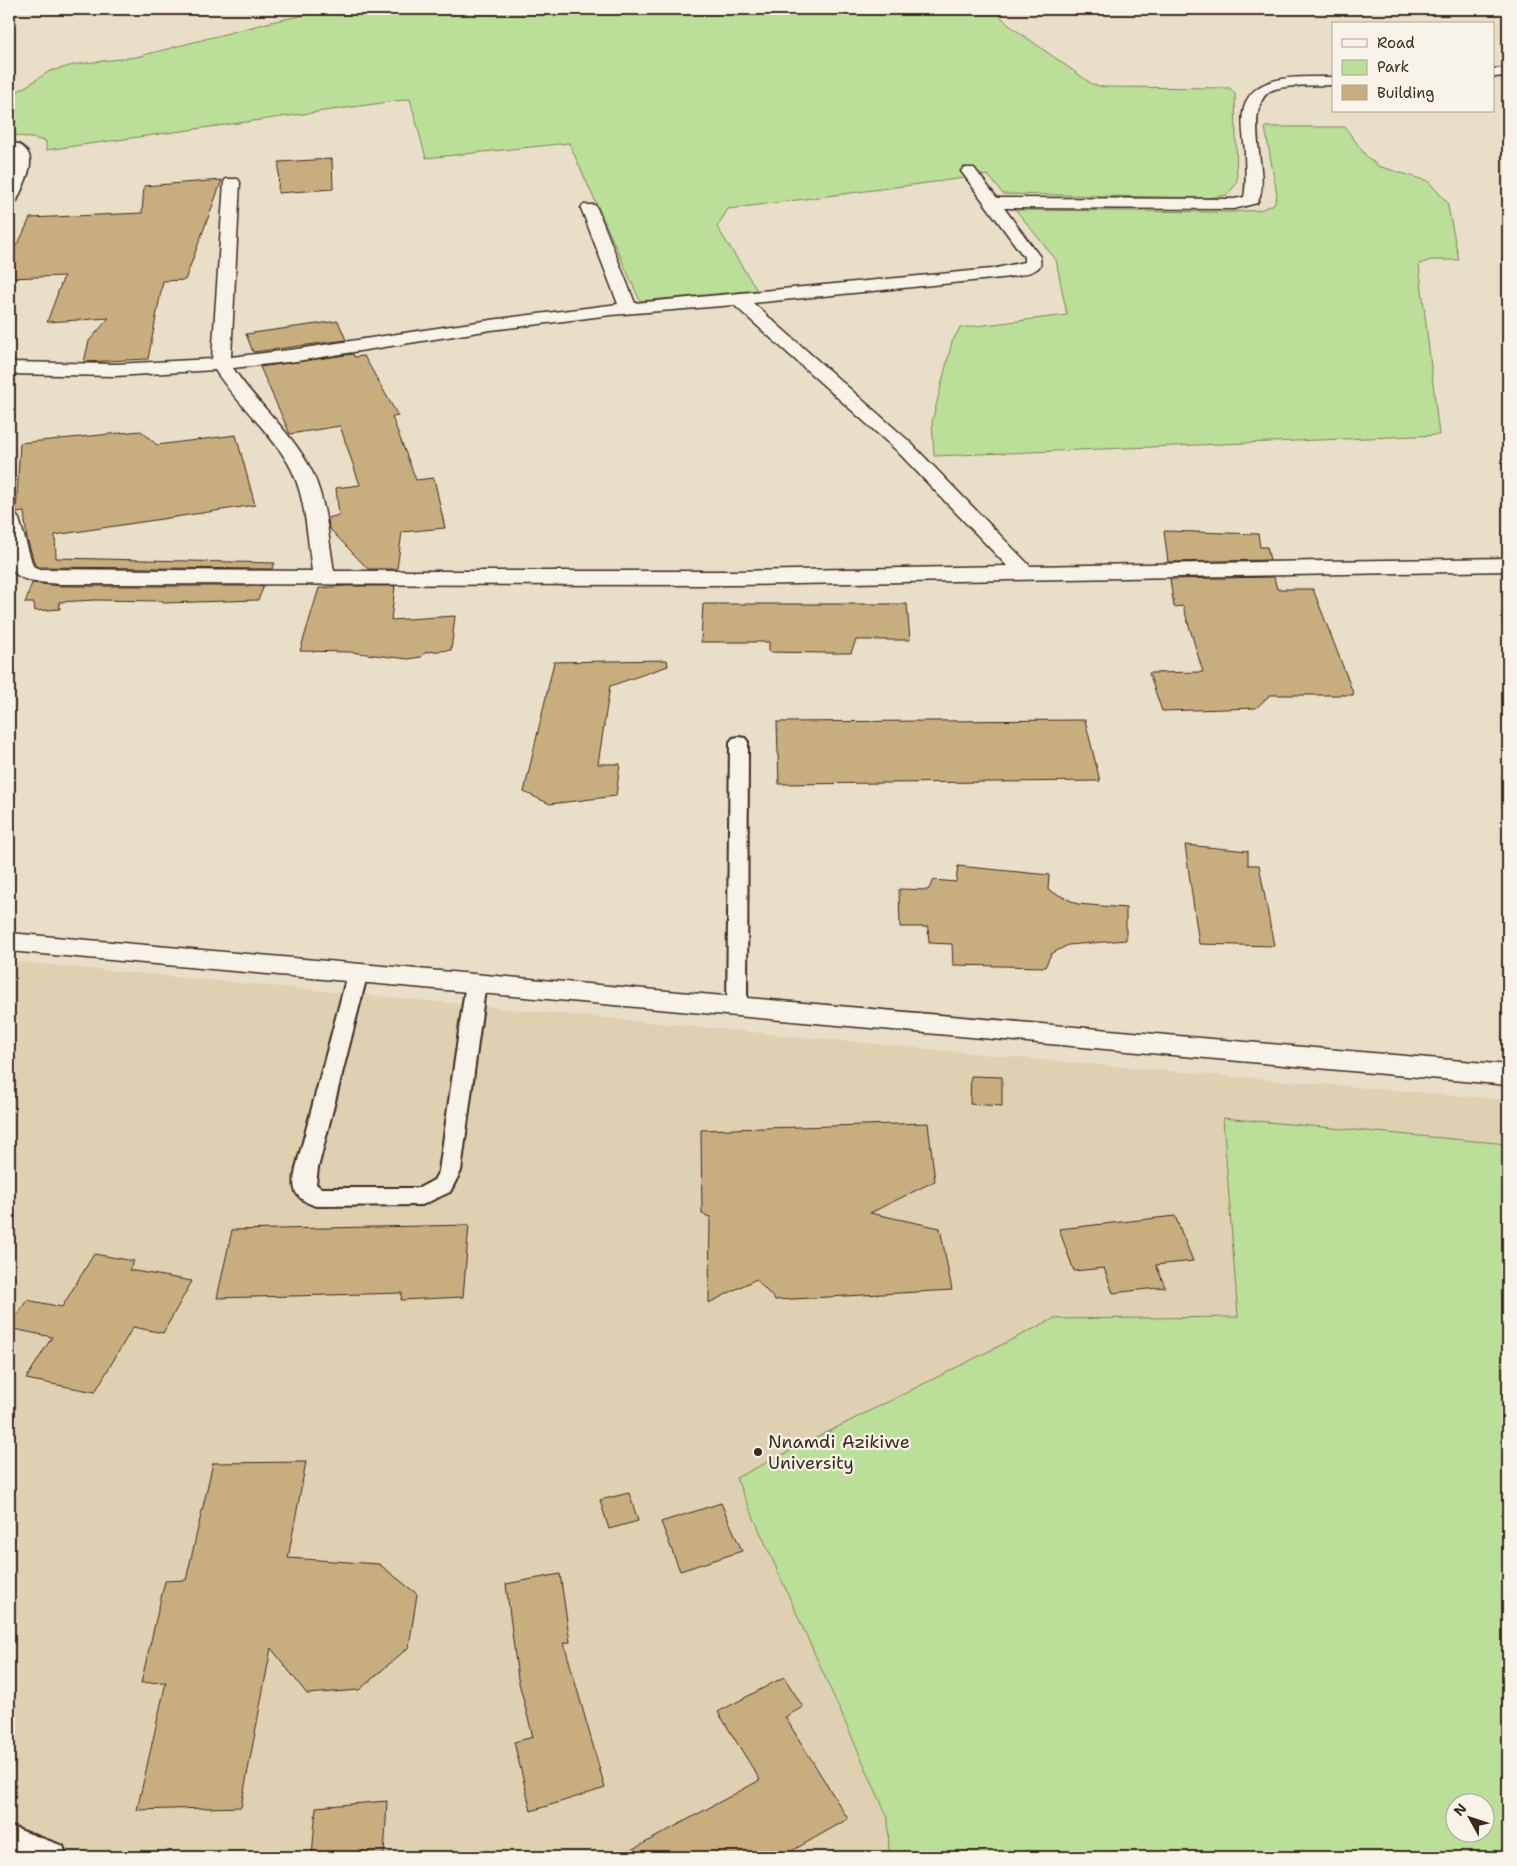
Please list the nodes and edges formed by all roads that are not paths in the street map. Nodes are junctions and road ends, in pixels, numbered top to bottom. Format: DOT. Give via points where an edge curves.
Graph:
graph roads {
  1 [pos="1508,72"];
  2 [pos="1494,73"];
  3 [pos="1332,81"];
  4 [pos="9,146"];
  5 [pos="969,171"];
  6 [pos="232,182"];
  7 [pos="9,201"];
  8 [pos="992,202"];
  9 [pos="589,208"];
  10 [pos="739,300"];
  11 [pos="628,309"];
  12 [pos="11,364"];
  13 [pos="221,364"];
  14 [pos="9,519"];
  15 [pos="1508,565"];
  16 [pos="1025,573"];
  17 [pos="324,578"];
  18 [pos="739,742"];
  19 [pos="9,942"];
  20 [pos="358,972"];
  21 [pos="476,982"];
  22 [pos="737,1006"];
  23 [pos="1508,1075"];
  24 [pos="9,1841"];
  25 [pos="52,1857"];
  1 -- 2 [label="street"];
  3 -- 8 [label="street" via="1275,85 1260,90 1252,102 1250,114 1254,184 1251,200 1234,204"];
  4 -- 7 [label="street" via="23,156 23,166"];
  5 -- 8 [label="street"];
  6 -- 13 [label="street"];
  8 -- 10 [label="street" via="1032,257 1032,265 992,274"];
  9 -- 11 [label="street"];
  10 -- 11 [label="street"];
  10 -- 16 [label="street" via="903,446"];
  11 -- 13 [label="street"];
  12 -- 13 [label="street" via="114,370"];
  13 -- 17 [label="street" via="236,388 287,446 300,467 311,502"];
  14 -- 17 [label="street" via="23,569 34,575"];
  15 -- 16 [label="street"];
  16 -- 17 [label="street" via="736,578"];
  18 -- 22 [label="lane"];
  19 -- 20 [label="street"];
  20 -- 21 [label="street"];
  20 -- 21 [label="lane" via="306,1168 304,1188 316,1198 422,1196 442,1186 450,1171"];
  21 -- 22 [label="street"];
  22 -- 23 [label="street"];
  24 -- 25 [label="lane"];
}
